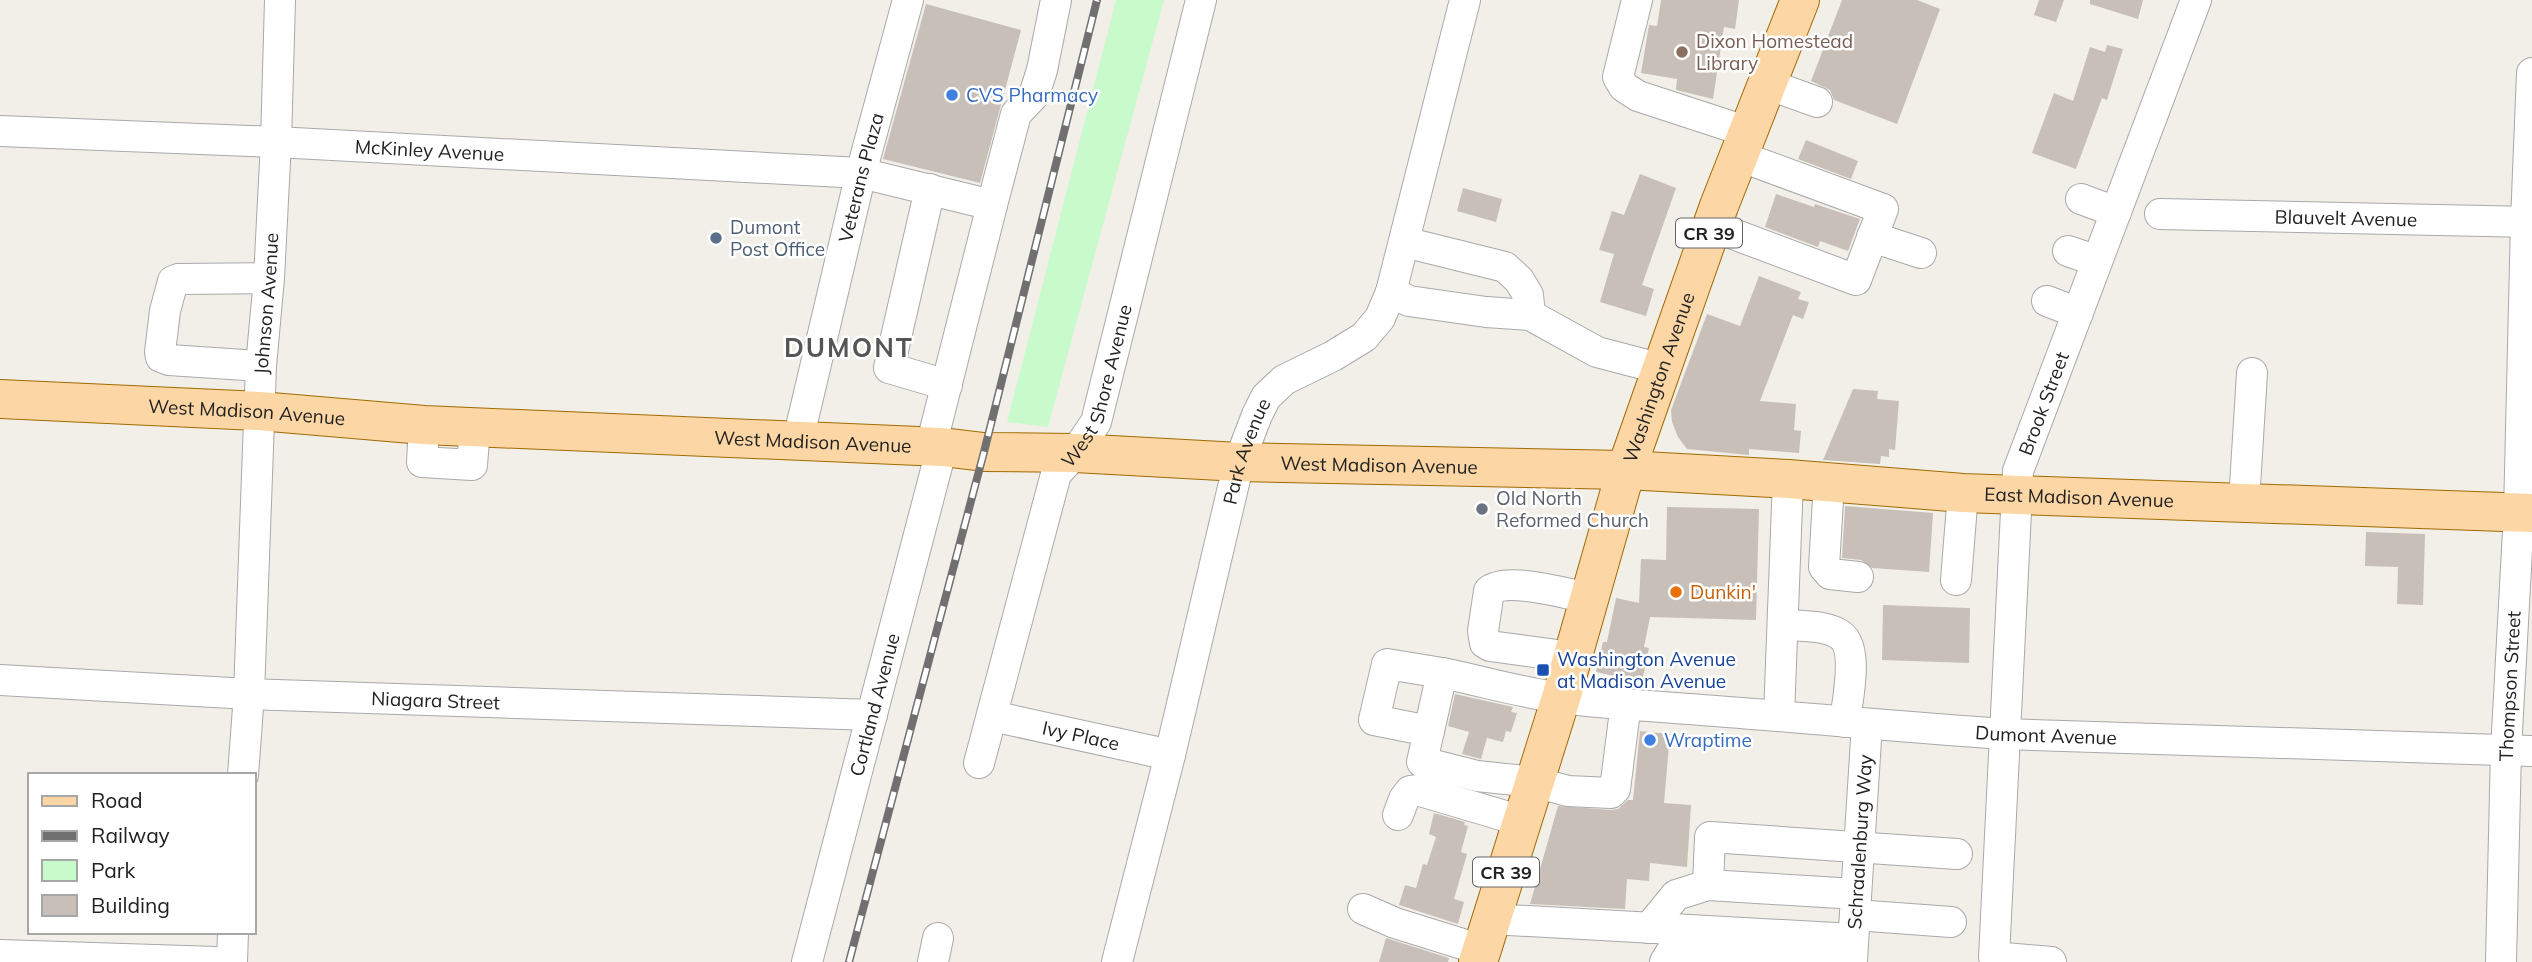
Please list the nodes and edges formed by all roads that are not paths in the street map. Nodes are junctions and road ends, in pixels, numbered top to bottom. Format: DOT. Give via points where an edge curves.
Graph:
graph roads {
  1 [pos="279,0"];
  2 [pos="908,0"];
  3 [pos="1056,0"];
  4 [pos="1201,0"];
  5 [pos="1465,0"];
  6 [pos="1637,0"];
  7 [pos="1800,0"];
  8 [pos="2196,0"];
  9 [pos="2532,73"];
  10 [pos="1767,84"];
  11 [pos="1817,102"];
  12 [pos="0,131"];
  13 [pos="276,142"];
  14 [pos="1743,144"];
  15 [pos="861,173"];
  16 [pos="930,190"];
  17 [pos="2081,199"];
  18 [pos="992,205"];
  19 [pos="2116,212"];
  20 [pos="2160,214"];
  21 [pos="2529,222"];
  22 [pos="1712,226"];
  23 [pos="1872,237"];
  24 [pos="1404,242"];
  25 [pos="2068,251"];
  26 [pos="1922,253"];
  27 [pos="2096,261"];
  28 [pos="269,278"];
  29 [pos="1391,292"];
  30 [pos="2048,301"];
  31 [pos="2078,313"];
  32 [pos="1530,314"];
  33 [pos="261,366"];
  34 [pos="1662,369"];
  35 [pos="2252,373"];
  36 [pos="947,385"];
  37 [pos="0,399"];
  38 [pos="259,411"];
  39 [pos="798,440"];
  40 [pos="937,447"];
  41 [pos="1075,453"];
  42 [pos="1239,463"];
  43 [pos="1626,470"];
  44 [pos="1788,479"];
  45 [pos="1829,482"];
  46 [pos="1962,493"];
  47 [pos="2016,495"];
  48 [pos="2244,502"];
  49 [pos="2526,513"];
  50 [pos="1858,577"];
  51 [pos="1956,580"];
  52 [pos="1589,598"];
  53 [pos="1783,625"];
  54 [pos="1572,657"];
  55 [pos="1442,673"];
  56 [pos="0,680"];
  57 [pos="248,694"];
  58 [pos="1560,698"];
  59 [pos="1626,703"];
  60 [pos="872,715"];
  61 [pos="992,716"];
  62 [pos="1779,716"];
  63 [pos="1856,723"];
  64 [pos="1429,731"];
  65 [pos="2004,734"];
  66 [pos="2519,750"];
  67 [pos="1170,755"];
  68 [pos="979,763"];
  69 [pos="243,773"];
  70 [pos="1534,782"];
  71 [pos="1398,816"];
  72 [pos="1522,821"];
  73 [pos="1858,848"];
  74 [pos="1957,854"];
  75 [pos="1708,885"];
  76 [pos="1363,909"];
  77 [pos="1951,922"];
  78 [pos="1854,927"];
  79 [pos="1649,928"];
  80 [pos="233,934"];
  81 [pos="1484,951"];
  82 [pos="0,954"];
  83 [pos="216,962"];
  84 [pos="232,962"];
  85 [pos="807,962"];
  86 [pos="1117,962"];
  87 [pos="1665,962"];
  88 [pos="2051,962"];
  89 [pos="2501,962"];
  1 -- 13 [label="street, Johnson Avenue"];
  2 -- 15 [label="street, Veterans Plaza"];
  3 -- 18 [label="street, Cortland Avenue" via="1038,82 1034,94 1016,114"];
  4 -- 41 [label="street, West Shore Avenue" via="1096,422"];
  5 -- 24 [label="street, Park Avenue"];
  6 -- 14 [label="street" via="1618,77 1624,87"];
  7 -- 10 [label="main road, Washington Avenue / CR 39"];
  8 -- 19 [label="street, Brook Street"];
  9 -- 21 [label="street, Thompson Street"];
  10 -- 11 [label="street"];
  10 -- 14 [label="main road, Washington Avenue / CR 39"];
  12 -- 13 [label="street, McKinley Avenue"];
  13 -- 15 [label="street, McKinley Avenue"];
  13 -- 28 [label="street, Johnson Avenue"];
  14 -- 22 [label="main road, Washington Avenue / CR 39"];
  14 -- 23 [label="street" via="1883,209"];
  15 -- 16 [label="street, McKinley Avenue"];
  15 -- 39 [label="street, Veterans Plaza"];
  16 -- 18 [label="street, McKinley Avenue"];
  16 -- 36 [label="street" via="889,368"];
  17 -- 19 [label="street"];
  18 -- 36 [label="street, Cortland Avenue"];
  19 -- 27 [label="street, Brook Street"];
  20 -- 21 [label="street, Blauvelt Avenue"];
  21 -- 49 [label="street, Thompson Street"];
  22 -- 23 [label="street" via="1856,280"];
  22 -- 34 [label="main road, Washington Avenue / CR 39"];
  23 -- 26 [label="street"];
  24 -- 29 [label="street, Park Avenue"];
  24 -- 32 [label="street" via="1505,267 1528,295"];
  25 -- 27 [label="street"];
  27 -- 31 [label="street, Brook Street"];
  28 -- 33 [label="street, Johnson Avenue"];
  28 -- 33 [label="street" via="173,281 160,352 169,360"];
  29 -- 32 [label="street" via="1409,300"];
  29 -- 42 [label="street, Park Avenue" via="1380,318 1364,337 1284,380 1266,397"];
  30 -- 31 [label="street"];
  31 -- 47 [label="street, Brook Street" via="2018,471"];
  32 -- 34 [label="street" via="1597,352"];
  33 -- 38 [label="street, Johnson Avenue"];
  34 -- 43 [label="main road, Washington Avenue / CR 39"];
  35 -- 48 [label="street"];
  36 -- 40 [label="street, Cortland Avenue"];
  37 -- 38 [label="main road, West Madison Avenue"];
  38 -- 39 [label="main road, West Madison Avenue" via="424,425"];
  38 -- 57 [label="street, Johnson Avenue"];
  39 -- 40 [label="main road, West Madison Avenue"];
  40 -- 41 [label="main road, West Madison Avenue"];
  40 -- 60 [label="street, Cortland Avenue"];
  41 -- 42 [label="main road, West Madison Avenue"];
  41 -- 61 [label="street, West Shore Avenue" via="1056,474"];
  42 -- 43 [label="main road, West Madison Avenue"];
  42 -- 67 [label="street, Park Avenue"];
  43 -- 44 [label="main road, East Madison Avenue"];
  43 -- 52 [label="main road, Washington Avenue / CR 39"];
  44 -- 45 [label="main road, East Madison Avenue"];
  44 -- 53 [label="street"];
  45 -- 46 [label="main road, East Madison Avenue"];
  45 -- 50 [label="street" via="1824,566 1830,574"];
  46 -- 47 [label="main road, East Madison Avenue"];
  46 -- 51 [label="street"];
  47 -- 48 [label="main road, East Madison Avenue"];
  47 -- 65 [label="street, Brook Street"];
  48 -- 49 [label="main road, East Madison Avenue"];
  49 -- 66 [label="street, Thompson Street"];
  52 -- 54 [label="main road, Washington Avenue / CR 39"];
  52 -- 54 [label="street" via="1512,584 1489,591 1485,643"];
  53 -- 62 [label="street"];
  53 -- 63 [label="street, Schraalenburg Way" via="1822,628 1845,640 1852,652"];
  54 -- 58 [label="main road, Washington Avenue / CR 39"];
  55 -- 58 [label="street, Dumont Avenue"];
  55 -- 64 [label="street"];
  55 -- 64 [label="street, Dumont Avenue" via="1387,664 1374,720"];
  56 -- 57 [label="street, Niagara Street"];
  57 -- 60 [label="street, Niagara Street"];
  57 -- 69 [label="street, Johnson Avenue"];
  58 -- 59 [label="street, Dumont Avenue"];
  58 -- 70 [label="main road, Washington Avenue / CR 39"];
  59 -- 62 [label="street, Dumont Avenue"];
  59 -- 70 [label="street" via="1613,792 1568,791"];
  60 -- 85 [label="street, Cortland Avenue"];
  61 -- 67 [label="street, Ivy Place"];
  61 -- 68 [label="street, West Shore Avenue"];
  62 -- 63 [label="street, Dumont Avenue"];
  63 -- 65 [label="street, Dumont Avenue"];
  63 -- 73 [label="street, Schraalenburg Way"];
  64 -- 70 [label="street" via="1422,762 1477,776"];
  65 -- 66 [label="street, Dumont Avenue"];
  65 -- 88 [label="street, Brook Street" via="1994,957"];
  66 -- 89 [label="street, Thompson Street"];
  67 -- 86 [label="street, Park Avenue"];
  70 -- 72 [label="main road, Washington Avenue / CR 39"];
  71 -- 72 [label="street" via="1410,791 1417,790"];
  72 -- 81 [label="main road, Washington Avenue / CR 39"];
  73 -- 74 [label="street"];
  73 -- 75 [label="street" via="1710,837"];
  73 -- 78 [label="street, Schraalenburg Way"];
  75 -- 78 [label="street"];
  75 -- 79 [label="street" via="1676,895"];
  76 -- 81 [label="street"];
  77 -- 78 [label="street"];
  78 -- 79 [label="street"];
  78 -- 87 [label="street" via="1796,958 1673,949"];
  79 -- 81 [label="street"];
  80 -- 84 [label="street"];
  82 -- 83 [label="street"];
}
